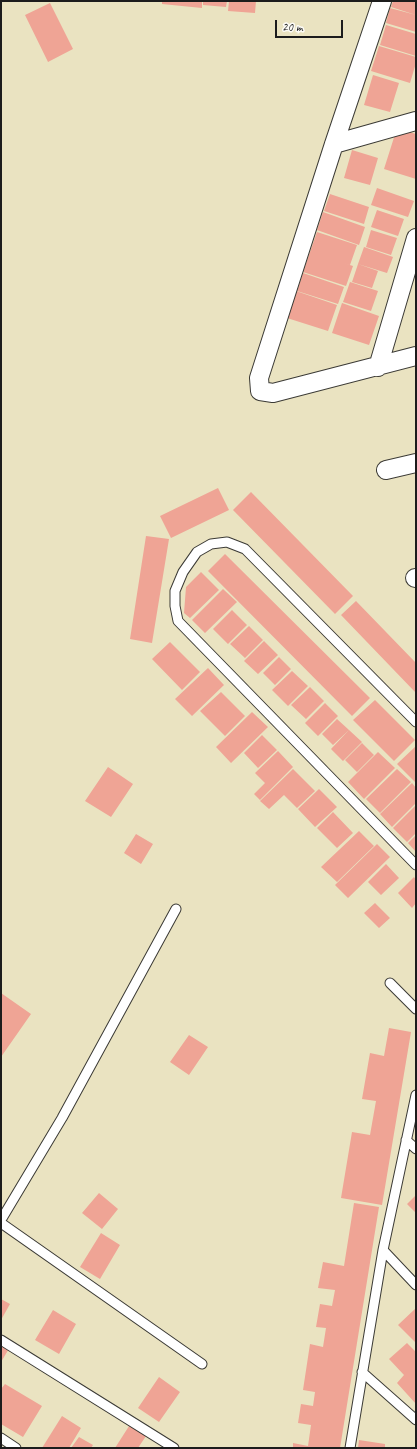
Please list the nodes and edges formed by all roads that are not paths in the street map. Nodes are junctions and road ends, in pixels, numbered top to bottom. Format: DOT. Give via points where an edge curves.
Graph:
graph roads {
  1 [pos="382,1"];
  2 [pos="416,121"];
  3 [pos="334,144"];
  4 [pos="416,238"];
  5 [pos="416,356"];
  6 [pos="378,367"];
  7 [pos="416,463"];
  8 [pos="386,470"];
  9 [pos="416,722"];
  10 [pos="416,865"];
  11 [pos="176,909"];
  12 [pos="390,983"];
  13 [pos="416,1009"];
  14 [pos="416,1095"];
  15 [pos="406,1140"];
  16 [pos="416,1149"];
  17 [pos="1,1220"];
  18 [pos="1,1223"];
  19 [pos="383,1250"];
  20 [pos="416,1285"];
  21 [pos="1,1340"];
  22 [pos="202,1364"];
  23 [pos="362,1372"];
  24 [pos="416,1420"];
  25 [pos="1,1438"];
  26 [pos="16,1448"];
  27 [pos="174,1448"];
  28 [pos="350,1448"];
  1 -- 3 [label="street"];
  2 -- 3 [label="street"];
  3 -- 6 [label="street" via="259,378 260,391 273,393"];
  4 -- 6 [label="street"];
  5 -- 6 [label="street"];
  7 -- 8 [label="street"];
  9 -- 10 [label="lane" via="245,549 227,542 211,544 197,552 183,572 175,591 178,621"];
  11 -- 17 [label="lane" via="62,1118"];
  12 -- 13 [label="lane"];
  14 -- 15 [label="lane"];
  15 -- 16 [label="lane"];
  15 -- 19 [label="lane"];
  18 -- 22 [label="lane"];
  19 -- 20 [label="lane"];
  19 -- 23 [label="lane"];
  21 -- 27 [label="lane"];
  23 -- 24 [label="lane"];
  23 -- 28 [label="lane"];
  25 -- 26 [label="lane"];
}
